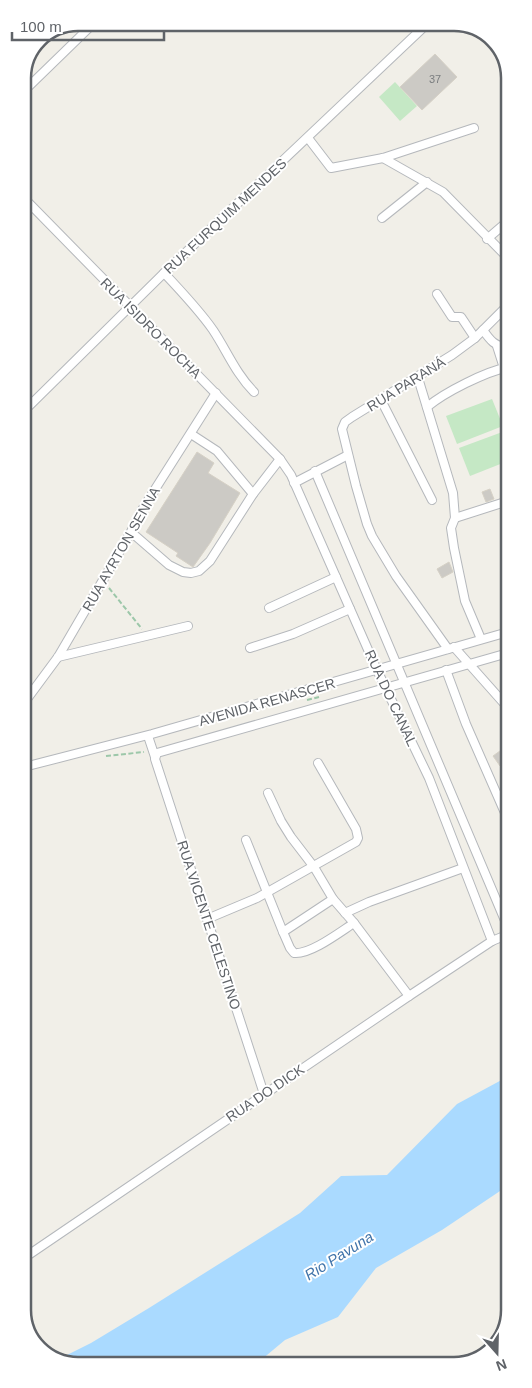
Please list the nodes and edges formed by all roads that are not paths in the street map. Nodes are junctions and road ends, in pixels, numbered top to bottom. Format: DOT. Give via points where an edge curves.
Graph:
graph roads {
  1 [pos="85,31"];
  2 [pos="420,31"];
  3 [pos="31,84"];
  4 [pos="474,128"];
  5 [pos="308,138"];
  6 [pos="384,158"];
  7 [pos="427,182"];
  8 [pos="31,204"];
  9 [pos="382,218"];
  10 [pos="501,227"];
  11 [pos="487,239"];
  12 [pos="501,252"];
  13 [pos="164,273"];
  14 [pos="437,294"];
  15 [pos="130,307"];
  16 [pos="501,312"];
  17 [pos="483,330"];
  18 [pos="475,338"];
  19 [pos="497,346"];
  20 [pos="501,346"];
  21 [pos="501,355"];
  22 [pos="501,369"];
  23 [pos="418,378"];
  24 [pos="254,392"];
  25 [pos="216,394"];
  26 [pos="381,400"];
  27 [pos="31,404"];
  28 [pos="427,407"];
  29 [pos="191,434"];
  30 [pos="348,454"];
  31 [pos="280,459"];
  32 [pos="315,471"];
  33 [pos="294,483"];
  34 [pos="253,494"];
  35 [pos="432,500"];
  36 [pos="501,504"];
  37 [pos="455,518"];
  38 [pos="131,532"];
  39 [pos="336,576"];
  40 [pos="269,608"];
  41 [pos="350,609"];
  42 [pos="188,626"];
  43 [pos="501,634"];
  44 [pos="481,640"];
  45 [pos="250,648"];
  46 [pos="451,648"];
  47 [pos="501,654"];
  48 [pos="58,657"];
  49 [pos="396,664"];
  50 [pos="468,664"];
  51 [pos="377,670"];
  52 [pos="446,670"];
  53 [pos="404,683"];
  54 [pos="385,688"];
  55 [pos="31,694"];
  56 [pos="501,701"];
  57 [pos="148,736"];
  58 [pos="155,756"];
  59 [pos="318,763"];
  60 [pos="31,765"];
  61 [pos="268,793"];
  62 [pos="501,804"];
  63 [pos="246,840"];
  64 [pos="314,866"];
  65 [pos="463,868"];
  66 [pos="267,892"];
  67 [pos="333,899"];
  68 [pos="345,912"];
  69 [pos="501,916"];
  70 [pos="207,918"];
  71 [pos="354,923"];
  72 [pos="283,932"];
  73 [pos="501,936"];
  74 [pos="492,941"];
  75 [pos="408,996"];
  76 [pos="264,1094"];
  77 [pos="31,1253"];
  1 -- 3 [label="street"];
  2 -- 5 [label="street, RUA FURQUIM MENDES"];
  4 -- 6 [label="street"];
  5 -- 6 [label="street" via="331,168"];
  5 -- 13 [label="street, RUA FURQUIM MENDES"];
  6 -- 7 [label="street"];
  7 -- 9 [label="street"];
  7 -- 11 [label="street" via="443,192"];
  8 -- 15 [label="street, RUA ISIDRO ROCHA"];
  10 -- 11 [label="street"];
  11 -- 12 [label="street"];
  13 -- 15 [label="street, RUA FURQUIM MENDES"];
  13 -- 24 [label="street" via="213,330 238,373"];
  14 -- 18 [label="street" via="452,317 461,317"];
  15 -- 25 [label="street, RUA ISIDRO ROCHA"];
  15 -- 27 [label="street, RUA FURQUIM MENDES"];
  16 -- 17 [label="street, RUA PARANÁ"];
  17 -- 18 [label="street, RUA PARANÁ"];
  17 -- 19 [label="street"];
  18 -- 23 [label="street, RUA PARANÁ"];
  19 -- 20 [label="street"];
  19 -- 21 [label="street"];
  22 -- 28 [label="street" via="447,393"];
  23 -- 26 [label="street, RUA PARANÁ"];
  23 -- 28 [label="street"];
  25 -- 29 [label="street, RUA AYRTON SENNA"];
  25 -- 31 [label="street, RUA ISIDRO ROCHA"];
  26 -- 30 [label="street, RUA PARANÁ" via="346,422 342,429"];
  26 -- 35 [label="street"];
  28 -- 37 [label="street" via="453,493"];
  29 -- 34 [label="street" via="217,450"];
  29 -- 38 [label="street, RUA AYRTON SENNA"];
  30 -- 32 [label="street"];
  30 -- 46 [label="street" via="372,536 396,576"];
  31 -- 33 [label="street, RUA DO CANAL"];
  31 -- 34 [label="street"];
  32 -- 33 [label="street"];
  32 -- 49 [label="street"];
  33 -- 39 [label="street, RUA DO CANAL"];
  34 -- 38 [label="street" via="210,561 199,571 183,572 169,564"];
  36 -- 37 [label="street"];
  37 -- 44 [label="street" via="451,528 465,601"];
  38 -- 48 [label="street, RUA AYRTON SENNA"];
  39 -- 40 [label="street"];
  39 -- 41 [label="street, RUA DO CANAL"];
  41 -- 45 [label="street" via="293,634"];
  41 -- 51 [label="street, RUA DO CANAL"];
  42 -- 48 [label="street"];
  43 -- 44 [label="street, AVENIDA RENASCER"];
  44 -- 46 [label="street, AVENIDA RENASCER"];
  46 -- 49 [label="street, AVENIDA RENASCER"];
  46 -- 50 [label="street"];
  47 -- 50 [label="street, AVENIDA RENASCER"];
  48 -- 55 [label="street, RUA AYRTON SENNA"];
  49 -- 51 [label="street, AVENIDA RENASCER"];
  49 -- 53 [label="street"];
  50 -- 52 [label="street, AVENIDA RENASCER"];
  50 -- 56 [label="street"];
  51 -- 54 [label="street, RUA DO CANAL"];
  51 -- 57 [label="street, AVENIDA RENASCER"];
  52 -- 53 [label="street, AVENIDA RENASCER"];
  52 -- 62 [label="street"];
  53 -- 54 [label="street, AVENIDA RENASCER"];
  53 -- 69 [label="street"];
  54 -- 58 [label="street, AVENIDA RENASCER"];
  54 -- 65 [label="street, RUA DO CANAL" via="429,778"];
  57 -- 58 [label="street, RUA VICENTE CELESTINO"];
  57 -- 60 [label="street, AVENIDA RENASCER"];
  58 -- 70 [label="street, RUA VICENTE CELESTINO"];
  59 -- 64 [label="street" via="358,838 349,847"];
  61 -- 64 [label="street" via="290,837"];
  63 -- 66 [label="street"];
  64 -- 66 [label="street"];
  64 -- 67 [label="street"];
  65 -- 68 [label="street"];
  65 -- 74 [label="street, RUA DO CANAL"];
  66 -- 70 [label="street"];
  66 -- 72 [label="street"];
  67 -- 68 [label="street"];
  67 -- 72 [label="street"];
  68 -- 71 [label="street"];
  70 -- 76 [label="street, RUA VICENTE CELESTINO"];
  71 -- 72 [label="street" via="297,954 290,948"];
  71 -- 75 [label="street"];
  73 -- 74 [label="street, RUA DO DICK"];
  74 -- 75 [label="street, RUA DO DICK"];
  75 -- 76 [label="street, RUA DO DICK"];
  76 -- 77 [label="street, RUA DO DICK"];
}
